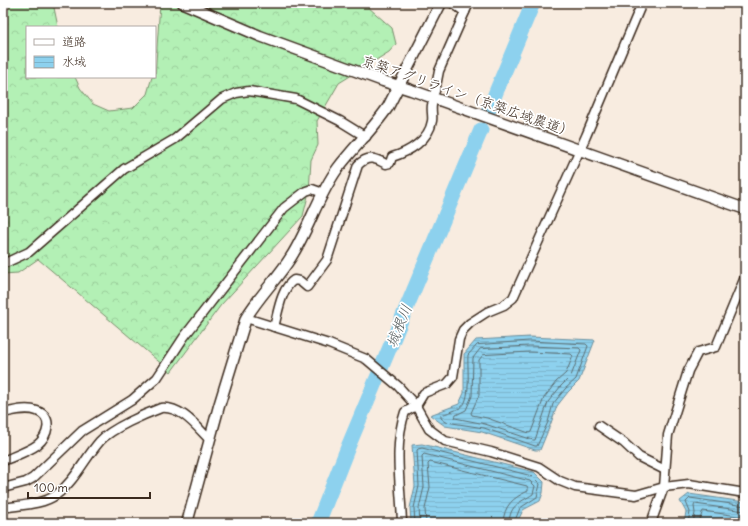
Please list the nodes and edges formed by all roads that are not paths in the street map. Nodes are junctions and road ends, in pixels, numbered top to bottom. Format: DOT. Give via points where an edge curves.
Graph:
graph roads {
  1 [pos="183,3"];
  2 [pos="440,3"];
  3 [pos="452,3"];
  4 [pos="469,3"];
  5 [pos="642,3"];
  6 [pos="465,12"];
  7 [pos="399,86"];
  8 [pos="435,91"];
  9 [pos="432,105"];
  10 [pos="366,137"];
  11 [pos="580,150"];
  12 [pos="322,193"];
  13 [pos="745,209"];
  14 [pos="3,264"];
  15 [pos="745,277"];
  16 [pos="246,318"];
  17 [pos="274,327"];
  18 [pos="416,406"];
  19 [pos="3,413"];
  20 [pos="599,426"];
  21 [pos="209,439"];
  22 [pos="3,461"];
  23 [pos="665,470"];
  24 [pos="664,487"];
  25 [pos="3,488"];
  26 [pos="745,493"];
  27 [pos="3,508"];
  28 [pos="187,523"];
  29 [pos="402,523"];
  30 [pos="651,523"];
  1 -- 7 [label="street, 京築アグリライン（京築広域農道）" via="260,36"];
  2 -- 7 [label="street"];
  3 -- 6 [label="street"];
  4 -- 6 [label="street"];
  5 -- 11 [label="street"];
  6 -- 8 [label="street" via="439,71"];
  7 -- 10 [label="street" via="388,108"];
  7 -- 11 [label="street, 京築アグリライン（京築広域農道）"];
  9 -- 17 [label="street" via="432,121 427,133 412,149 392,158 386,164 371,159 364,160 358,165 327,260 307,287 300,281 294,280 289,283 284,291"];
  10 -- 12 [label="street" via="338,168"];
  10 -- 14 [label="street" via="296,100 249,91 236,93 222,99 175,139 124,169 29,252"];
  11 -- 13 [label="street, 京築アグリライン（京築広域農道）"];
  11 -- 18 [label="street" via="513,298 487,312 463,330 459,339 453,378 447,384 424,393"];
  12 -- 16 [label="street" via="291,257"];
  12 -- 25 [label="street" via="312,189 306,191 284,208 184,337 157,378 142,393 82,431 33,478"];
  15 -- 23 [label="street" via="716,347 698,352 688,371 668,435"];
  16 -- 17 [label="street"];
  16 -- 21 [label="street"];
  17 -- 18 [label="street" via="329,344 366,359 398,386"];
  18 -- 24 [label="street" via="429,429 445,441 540,467 560,481 575,487 636,495"];
  18 -- 29 [label="street" via="405,412 400,434 398,463"];
  19 -- 22 [label="street" via="24,409 36,410 44,415 48,429 37,445"];
  20 -- 23 [label="street" via="639,457"];
  21 -- 27 [label="street" via="189,418 170,407 162,408 107,434 70,482 56,495 43,501"];
  21 -- 28 [label="street"];
  23 -- 24 [label="street"];
  24 -- 26 [label="street" via="689,484"];
  24 -- 30 [label="street"];
}
